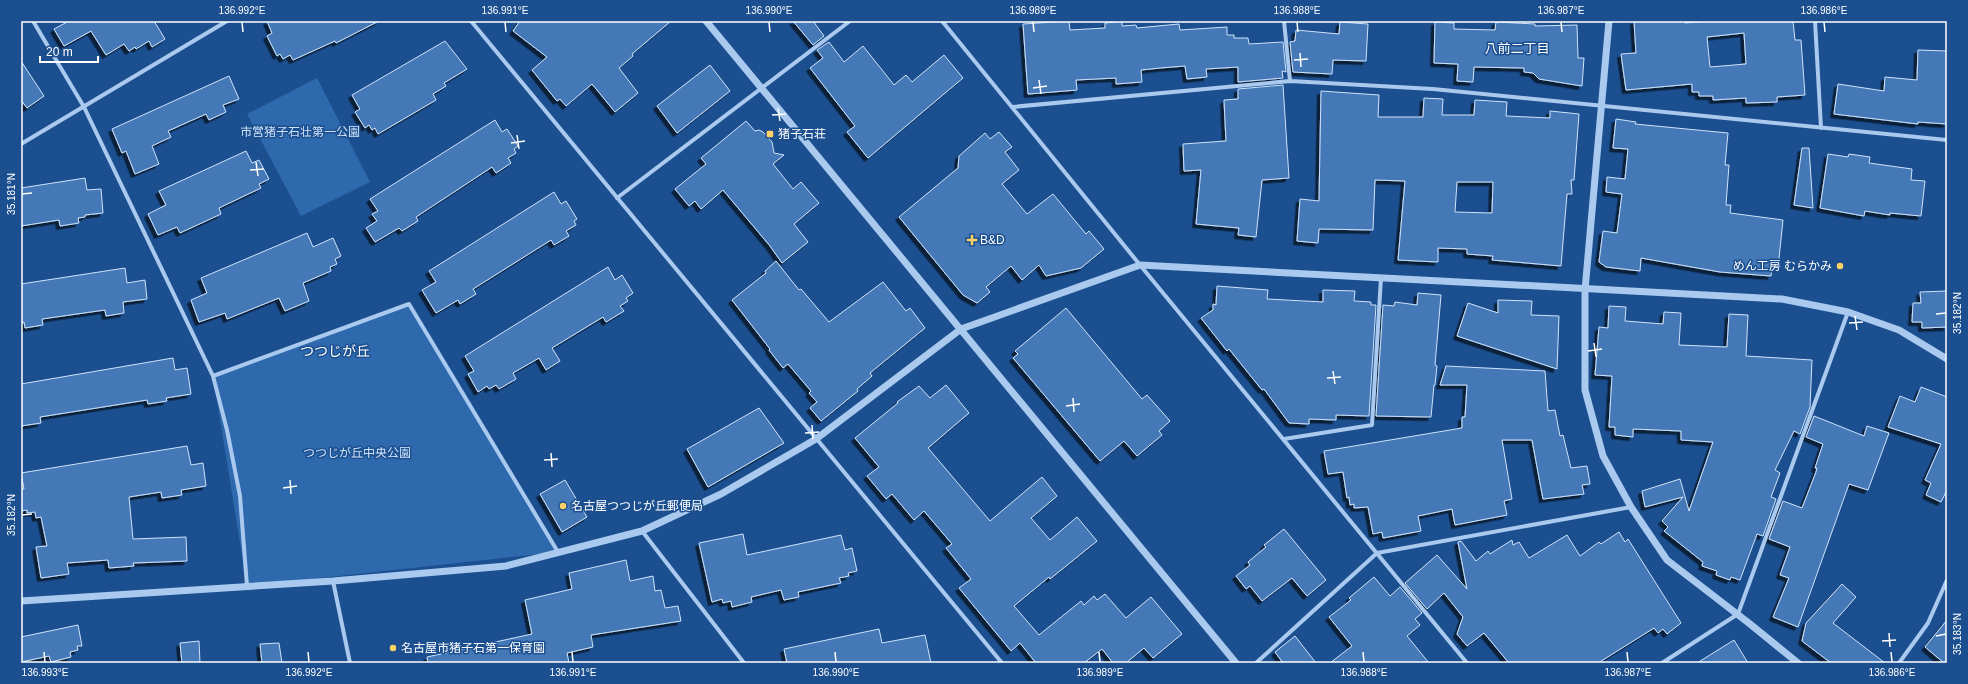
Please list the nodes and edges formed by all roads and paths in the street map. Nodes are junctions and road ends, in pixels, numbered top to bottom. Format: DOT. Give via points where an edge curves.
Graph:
graph roads {
  1 [pos="33,21"];
  2 [pos="227,21"];
  3 [pos="471,21"];
  4 [pos="706,21"];
  5 [pos="850,21"];
  6 [pos="942,21"];
  7 [pos="1284,21"];
  8 [pos="1610,21"];
  9 [pos="1815,21"];
  10 [pos="1290,81"];
  11 [pos="761,88"];
  12 [pos="1602,106"];
  13 [pos="84,107"];
  14 [pos="1012,107"];
  15 [pos="1821,128"];
  16 [pos="1947,140"];
  17 [pos="21,144"];
  18 [pos="617,198"];
  19 [pos="1140,265"];
  20 [pos="1381,278"];
  21 [pos="1585,290"];
  22 [pos="1848,312"];
  23 [pos="961,329"];
  24 [pos="1947,359"];
  25 [pos="213,376"];
  26 [pos="816,439"];
  27 [pos="1284,439"];
  28 [pos="1631,507"];
  29 [pos="642,530"];
  30 [pos="558,552"];
  31 [pos="1377,553"];
  32 [pos="1947,580"];
  33 [pos="333,581"];
  34 [pos="247,586"];
  35 [pos="21,601"];
  36 [pos="1738,614"];
  37 [pos="350,663"];
  38 [pos="744,663"];
  39 [pos="1002,663"];
  40 [pos="1236,663"];
  41 [pos="1256,663"];
  42 [pos="1467,663"];
  43 [pos="1662,663"];
  44 [pos="1798,663"];
  45 [pos="1899,663"];
  1 -- 13 [label="street"];
  2 -- 13 [label="street"];
  3 -- 18 [label="street"];
  4 -- 11 [label="street"];
  5 -- 11 [label="street"];
  6 -- 14 [label="street"];
  7 -- 10 [label="street"];
  8 -- 12 [label="street"];
  9 -- 15 [label="street"];
  10 -- 12 [label="street" via="1433,88"];
  10 -- 14 [label="street"];
  11 -- 18 [label="street"];
  11 -- 23 [label="street"];
  12 -- 15 [label="street"];
  12 -- 21 [label="street"];
  13 -- 17 [label="street"];
  13 -- 25 [label="street"];
  14 -- 19 [label="street"];
  15 -- 16 [label="street"];
  18 -- 26 [label="street"];
  19 -- 20 [label="street"];
  19 -- 23 [label="street"];
  19 -- 27 [label="street"];
  20 -- 21 [label="street"];
  20 -- 27 [label="street" via="1372,425"];
  21 -- 22 [label="street" via="1782,299"];
  21 -- 28 [label="street" via="1585,390 1603,456"];
  22 -- 24 [label="street" via="1899,330"];
  22 -- 36 [label="street"];
  23 -- 26 [label="street"];
  23 -- 40 [label="street"];
  25 -- 30 [label="street" via="409,304"];
  25 -- 34 [label="street" via="240,496"];
  26 -- 29 [label="street" via="721,494"];
  26 -- 39 [label="street"];
  27 -- 31 [label="street"];
  28 -- 31 [label="street"];
  28 -- 36 [label="street" via="1667,560"];
  29 -- 30 [label="street"];
  29 -- 38 [label="street"];
  30 -- 33 [label="street" via="506,566"];
  31 -- 41 [label="street"];
  31 -- 42 [label="street"];
  32 -- 45 [label="street" via="1928,622"];
  33 -- 34 [label="street"];
  33 -- 37 [label="street"];
  34 -- 35 [label="street"];
  36 -- 43 [label="street"];
  36 -- 44 [label="street"];
}
